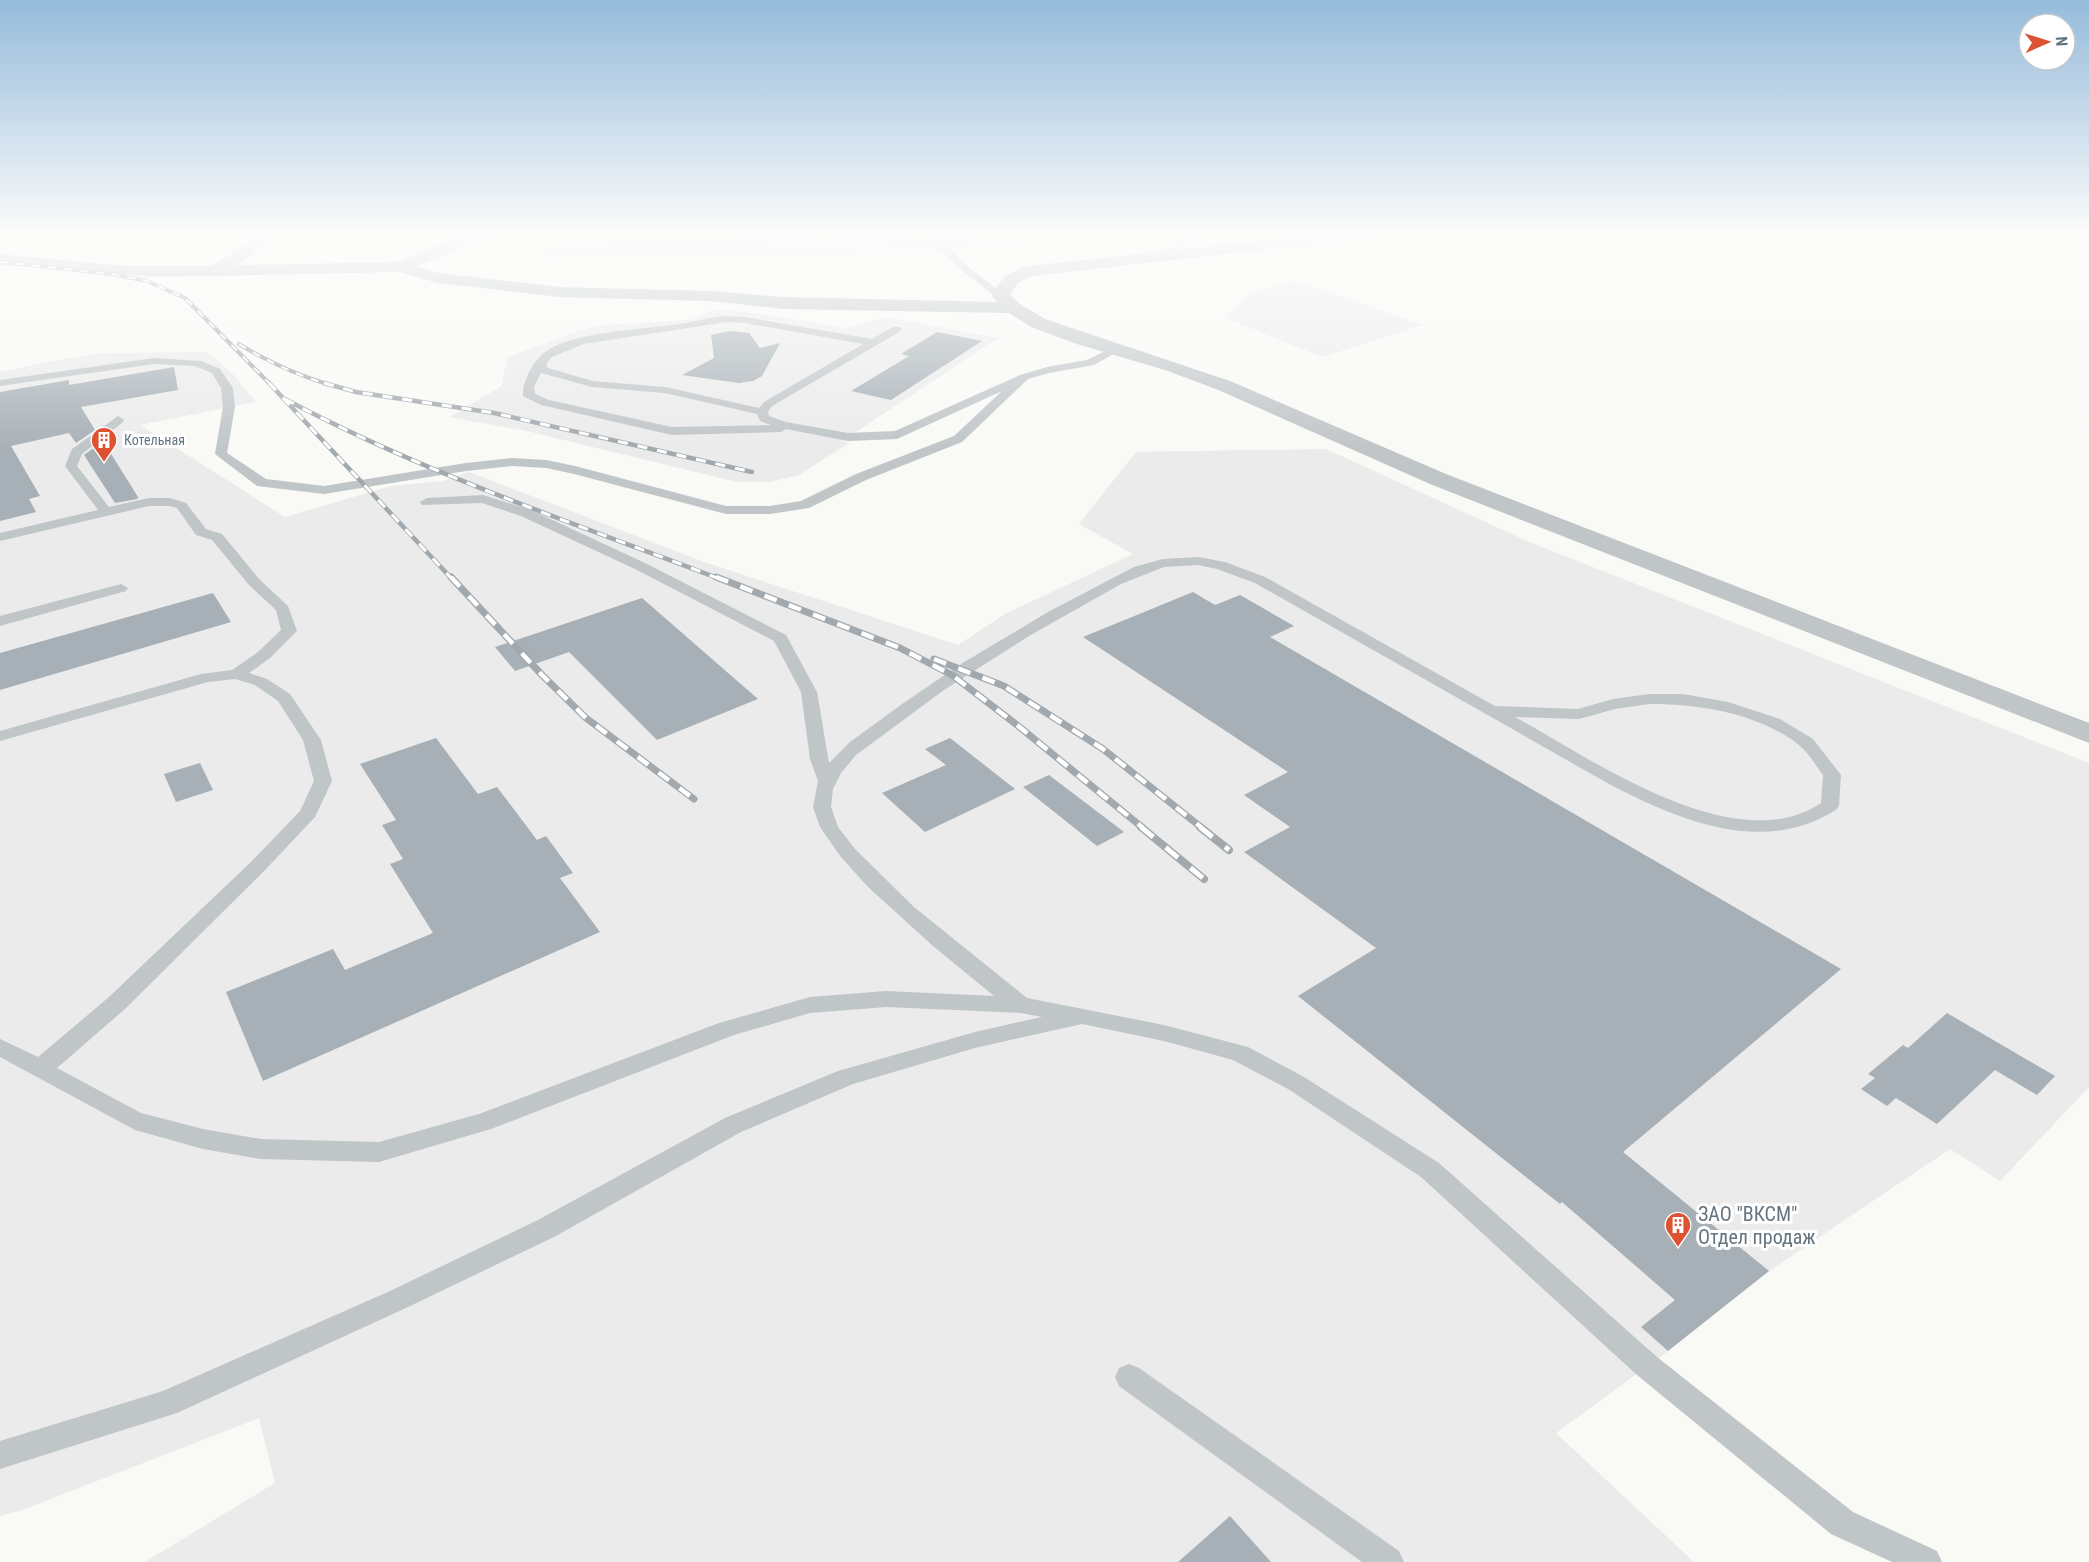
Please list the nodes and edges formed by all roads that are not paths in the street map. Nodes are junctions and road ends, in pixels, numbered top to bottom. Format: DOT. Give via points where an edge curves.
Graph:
graph roads {
  1 [pos="1013,306"];
  2 [pos="897,329"];
  3 [pos="874,343"];
  4 [pos="1117,349"];
  5 [pos="540,364"];
  6 [pos="1024,377"];
  7 [pos="2,383"];
  8 [pos="609,386"];
  9 [pos="566,408"];
  10 [pos="762,412"];
  11 [pos="118,420"];
  12 [pos="800,428"];
  13 [pos="427,502"];
  14 [pos="106,512"];
  15 [pos="0,537"];
  16 [pos="121,588"];
  17 [pos="0,621"];
  18 [pos="236,674"];
  19 [pos="1493,711"];
  20 [pos="2089,734"];
  21 [pos="0,736"];
  22 [pos="826,779"];
  23 [pos="1021,1005"];
  24 [pos="1082,1016"];
  25 [pos="0,1047"];
  26 [pos="40,1069"];
  27 [pos="1129,1377"];
  28 [pos="0,1455"];
  29 [pos="1388,1562"];
  30 [pos="1926,1562"];
  1 -- 4 [label="street" via="1038,323"];
  2 -- 3 [label="lane"];
  3 -- 5 [label="lane" via="719,319 591,339 551,352"];
  3 -- 10 [label="lane" via="768,404"];
  4 -- 6 [label="lane" via="1090,363"];
  4 -- 20 [label="street" via="1223,385 1438,479"];
  5 -- 8 [label="lane" via="544,370"];
  5 -- 9 [label="lane" via="528,387 530,396"];
  6 -- 7 [label="lane" via="958,439 861,477 804,505 759,510 726,510 546,464 512,462 324,490 262,483 221,454 229,407 227,388 216,371 197,363 122,365"];
  6 -- 12 [label="lane" via="897,435 848,436"];
  8 -- 9 [label="lane"];
  8 -- 10 [label="lane" via="665,390"];
  9 -- 12 [label="lane" via="672,431"];
  10 -- 12 [label="lane" via="764,418"];
  11 -- 14 [label="lane" via="76,452 71,466"];
  13 -- 22 [label="lane" via="483,499 526,513 780,638 809,692 819,759"];
  14 -- 15 [label="lane"];
  14 -- 18 [label="lane" via="149,502 173,500 182,504 201,532 217,537 254,582 283,609 289,631"];
  16 -- 17 [label="lane"];
  18 -- 21 [label="lane" via="207,677"];
  18 -- 26 [label="lane" via="261,682 284,698 312,740 323,781 308,813 117,1003"];
  19 -- 19 [label="lane" via="1667,806 1723,822 1760,826 1807,820 1830,805 1832,775 1807,743 1773,723 1728,707 1683,699 1648,699 1579,714"];
  19 -- 22 [label="lane" via="1245,572 1208,561 1177,561 1135,571 1039,622 952,675 850,750"];
  22 -- 23 [label="lane" via="821,808 829,830 869,877 961,960"];
  23 -- 24 [label="lane"];
  23 -- 26 [label="lane" via="886,999 810,1005 727,1029 483,1122 379,1152 261,1149 203,1139 135,1121"];
  24 -- 28 [label="lane" via="846,1077 733,1125 545,1229 399,1299 167,1402"];
  24 -- 30 [label="lane" via="1164,1032 1240,1053 1296,1083 1430,1170 1647,1366 1842,1523"];
  25 -- 26 [label="lane"];
  27 -- 29 [label="lane"];
}
